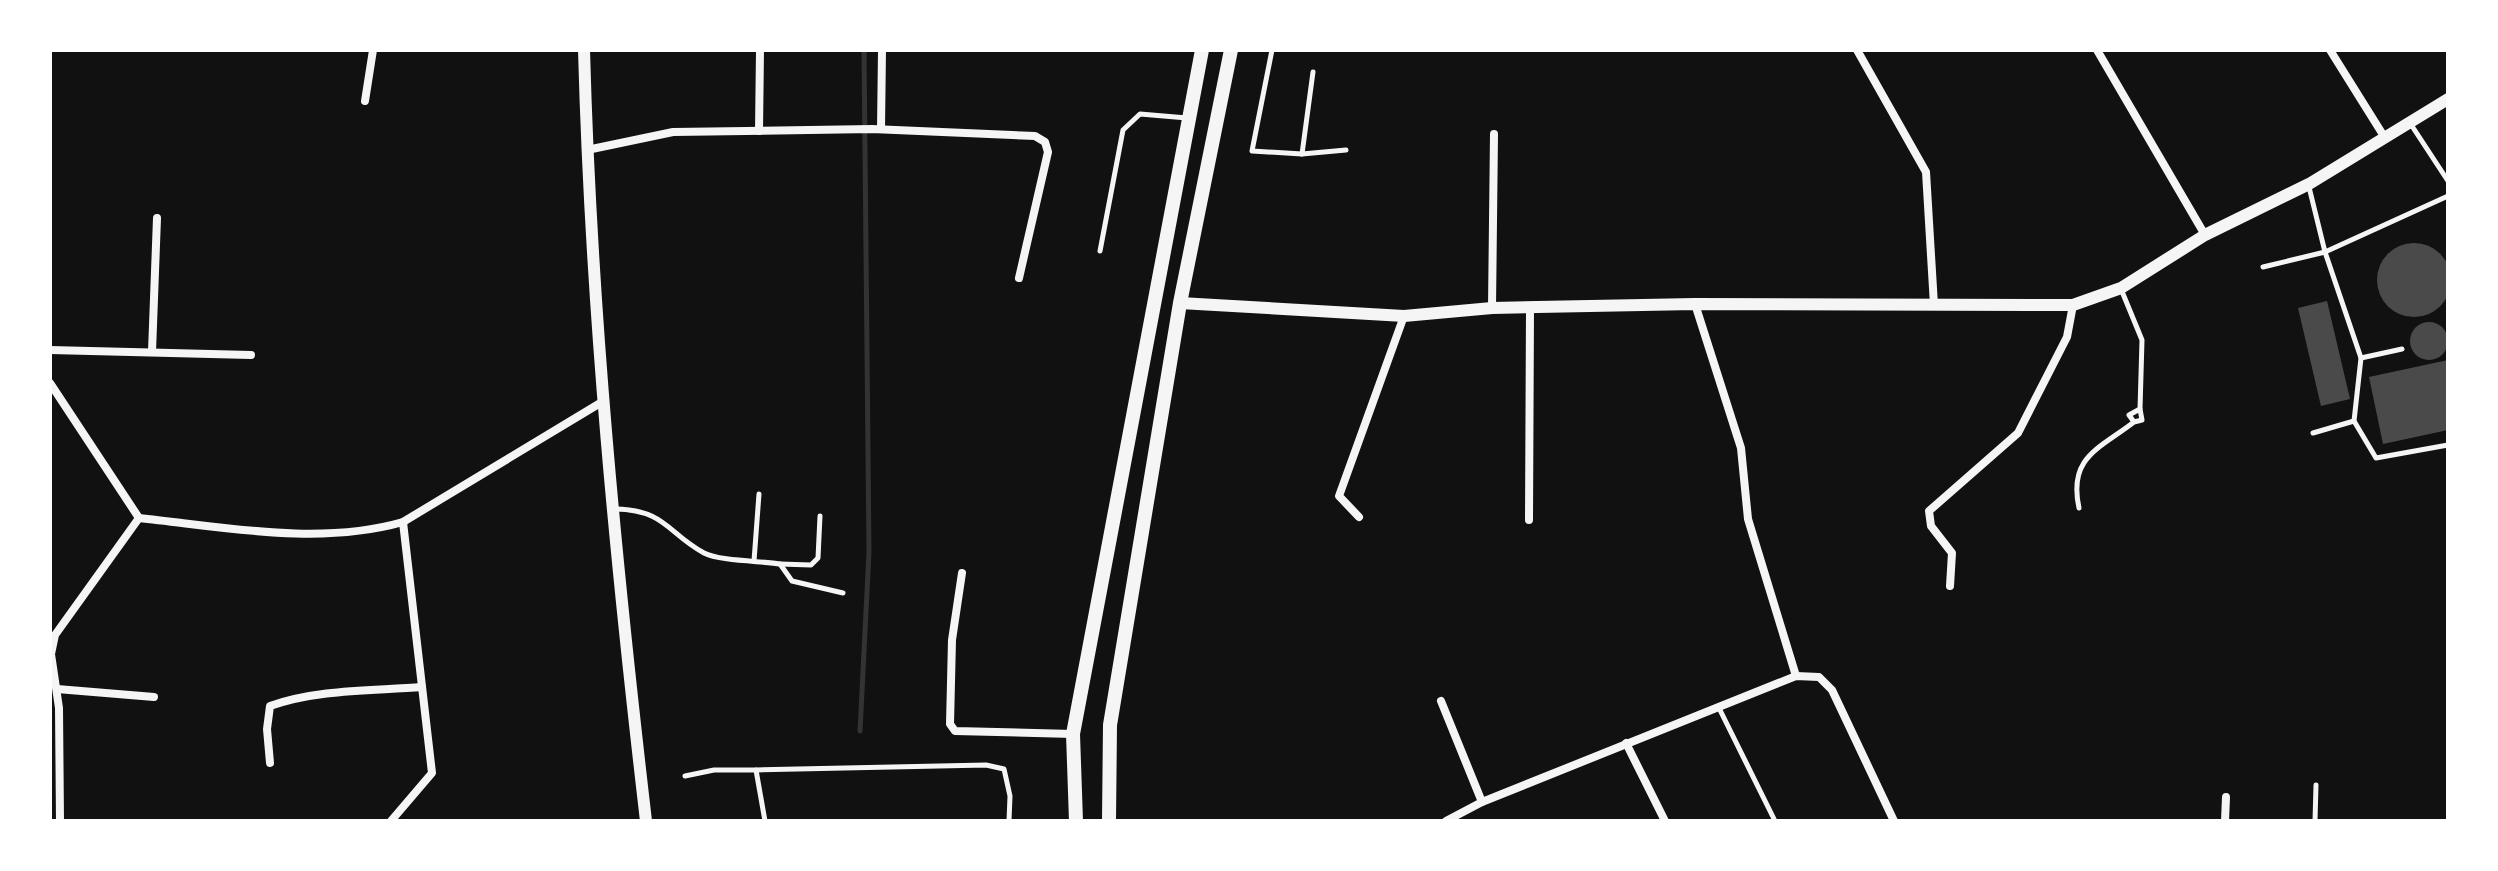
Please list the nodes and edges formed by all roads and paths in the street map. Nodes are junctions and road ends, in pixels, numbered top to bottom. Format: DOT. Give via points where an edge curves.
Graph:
graph roads {
  1 [pos="373,50"];
  2 [pos="584,50"];
  3 [pos="760,50"];
  4 [pos="882,50"];
  5 [pos="1202,50"];
  6 [pos="1231,50"];
  7 [pos="1272,50"];
  8 [pos="1857,50"];
  9 [pos="2097,50"];
  10 [pos="2330,50"];
  11 [pos="1313,72"];
  12 [pos="2448,99"];
  13 [pos="365,101"];
  14 [pos="1188,118"];
  15 [pos="2410,122"];
  16 [pos="876,129"];
  17 [pos="759,131"];
  18 [pos="1494,134"];
  19 [pos="2385,138"];
  20 [pos="587,150"];
  21 [pos="1346,150"];
  22 [pos="1302,154"];
  23 [pos="2448,181"];
  24 [pos="2309,184"];
  25 [pos="2448,196"];
  26 [pos="157,218"];
  27 [pos="2205,235"];
  28 [pos="1100,251"];
  29 [pos="2325,252"];
  30 [pos="2263,267"];
  31 [pos="1019,278"];
  32 [pos="2121,288"];
  33 [pos="1180,303"];
  34 [pos="1695,304"];
  35 [pos="1934,305"];
  36 [pos="2073,305"];
  37 [pos="1492,308"];
  38 [pos="1530,308"];
  39 [pos="1404,316"];
  40 [pos="2402,349"];
  41 [pos="50,350"];
  42 [pos="152,352"];
  43 [pos="251,355"];
  44 [pos="2361,358"];
  45 [pos="50,383"];
  46 [pos="602,402"];
  47 [pos="2354,421"];
  48 [pos="2313,433"];
  49 [pos="2448,445"];
  50 [pos="759,494"];
  51 [pos="2079,508"];
  52 [pos="610,509"];
  53 [pos="820,516"];
  54 [pos="1359,517"];
  55 [pos="139,518"];
  56 [pos="1529,520"];
  57 [pos="403,522"];
  58 [pos="754,561"];
  59 [pos="780,564"];
  60 [pos="962,573"];
  61 [pos="1950,586"];
  62 [pos="843,593"];
  63 [pos="1796,676"];
  64 [pos="422,687"];
  65 [pos="57,689"];
  66 [pos="154,697"];
  67 [pos="1441,701"];
  68 [pos="1718,705"];
  69 [pos="1073,734"];
  70 [pos="1626,743"];
  71 [pos="270,763"];
  72 [pos="756,770"];
  73 [pos="685,776"];
  74 [pos="2316,785"];
  75 [pos="2226,797"];
  76 [pos="1482,802"];
  77 [pos="60,821"];
  78 [pos="391,821"];
  79 [pos="646,821"];
  80 [pos="765,821"];
  81 [pos="1009,821"];
  82 [pos="1076,821"];
  83 [pos="1109,821"];
  84 [pos="1446,821"];
  85 [pos="1665,821"];
  86 [pos="1775,821"];
  87 [pos="1894,821"];
  88 [pos="2225,821"];
  89 [pos="2315,821"];
  1 -- 13 [label="street"];
  2 -- 20 [label="street"];
  3 -- 17 [label="street"];
  4 -- 16 [label="street"];
  5 -- 14 [label="main road"];
  6 -- 33 [label="main road"];
  7 -- 22 [label="lane" via="1252,151"];
  8 -- 35 [label="street" via="1926,172"];
  9 -- 27 [label="street"];
  10 -- 19 [label="street"];
  11 -- 22 [label="lane"];
  12 -- 15 [label="street"];
  14 -- 28 [label="lane" via="1140,114 1123,130"];
  14 -- 69 [label="main road"];
  15 -- 19 [label="street"];
  15 -- 23 [label="lane"];
  16 -- 17 [label="street"];
  16 -- 31 [label="street" via="1035,136 1045,142 1048,152"];
  17 -- 20 [label="street" via="673,132"];
  18 -- 37 [label="street"];
  19 -- 24 [label="street"];
  20 -- 46 [label="street"];
  21 -- 22 [label="lane"];
  24 -- 27 [label="street"];
  24 -- 29 [label="lane"];
  25 -- 29 [label="lane"];
  26 -- 42 [label="street"];
  27 -- 32 [label="street"];
  29 -- 30 [label="lane"];
  29 -- 44 [label="lane"];
  32 -- 36 [label="street"];
  32 -- 51 [label="lane" via="2142,340 2140,409 2129,415 2134,422 2091,452 2079,468 2074,486"];
  33 -- 39 [label="street"];
  33 -- 83 [label="main road" via="1110,725"];
  34 -- 35 [label="street"];
  34 -- 38 [label="street"];
  34 -- 63 [label="street" via="1741,448 1748,519"];
  35 -- 36 [label="street"];
  36 -- 61 [label="street" via="2067,337 2018,433 1929,511 1931,526 1952,553"];
  37 -- 38 [label="street"];
  37 -- 39 [label="street"];
  38 -- 56 [label="street"];
  39 -- 54 [label="street" via="1339,496"];
  40 -- 44 [label="lane"];
  41 -- 42 [label="street"];
  42 -- 43 [label="street"];
  44 -- 47 [label="lane"];
  45 -- 55 [label="street"];
  46 -- 52 [label="street"];
  46 -- 57 [label="street"];
  47 -- 48 [label="lane"];
  47 -- 49 [label="lane" via="2376,458"];
  50 -- 58 [label="lane"];
  52 -- 58 [label="lane" via="661,519 705,554"];
  52 -- 79 [label="street"];
  53 -- 59 [label="lane" via="818,558 811,565"];
  55 -- 57 [label="street" via="283,533 370,532"];
  55 -- 65 [label="street" via="55,635 51,654"];
  57 -- 64 [label="street"];
  58 -- 59 [label="lane"];
  59 -- 62 [label="lane" via="792,581"];
  60 -- 69 [label="street" via="952,640 950,724 955,731"];
  63 -- 68 [label="street"];
  63 -- 87 [label="street" via="1819,677 1832,690"];
  64 -- 71 [label="street" via="295,697 270,706"];
  64 -- 78 [label="street" via="432,773"];
  65 -- 66 [label="street"];
  65 -- 77 [label="street"];
  67 -- 76 [label="street"];
  68 -- 70 [label="street"];
  68 -- 86 [label="lane"];
  69 -- 82 [label="main road"];
  70 -- 76 [label="street"];
  70 -- 85 [label="street"];
  72 -- 73 [label="lane"];
  72 -- 80 [label="lane"];
  72 -- 81 [label="lane" via="986,765 1004,769"];
  74 -- 89 [label="lane"];
  75 -- 88 [label="street"];
  76 -- 84 [label="street"];
}
